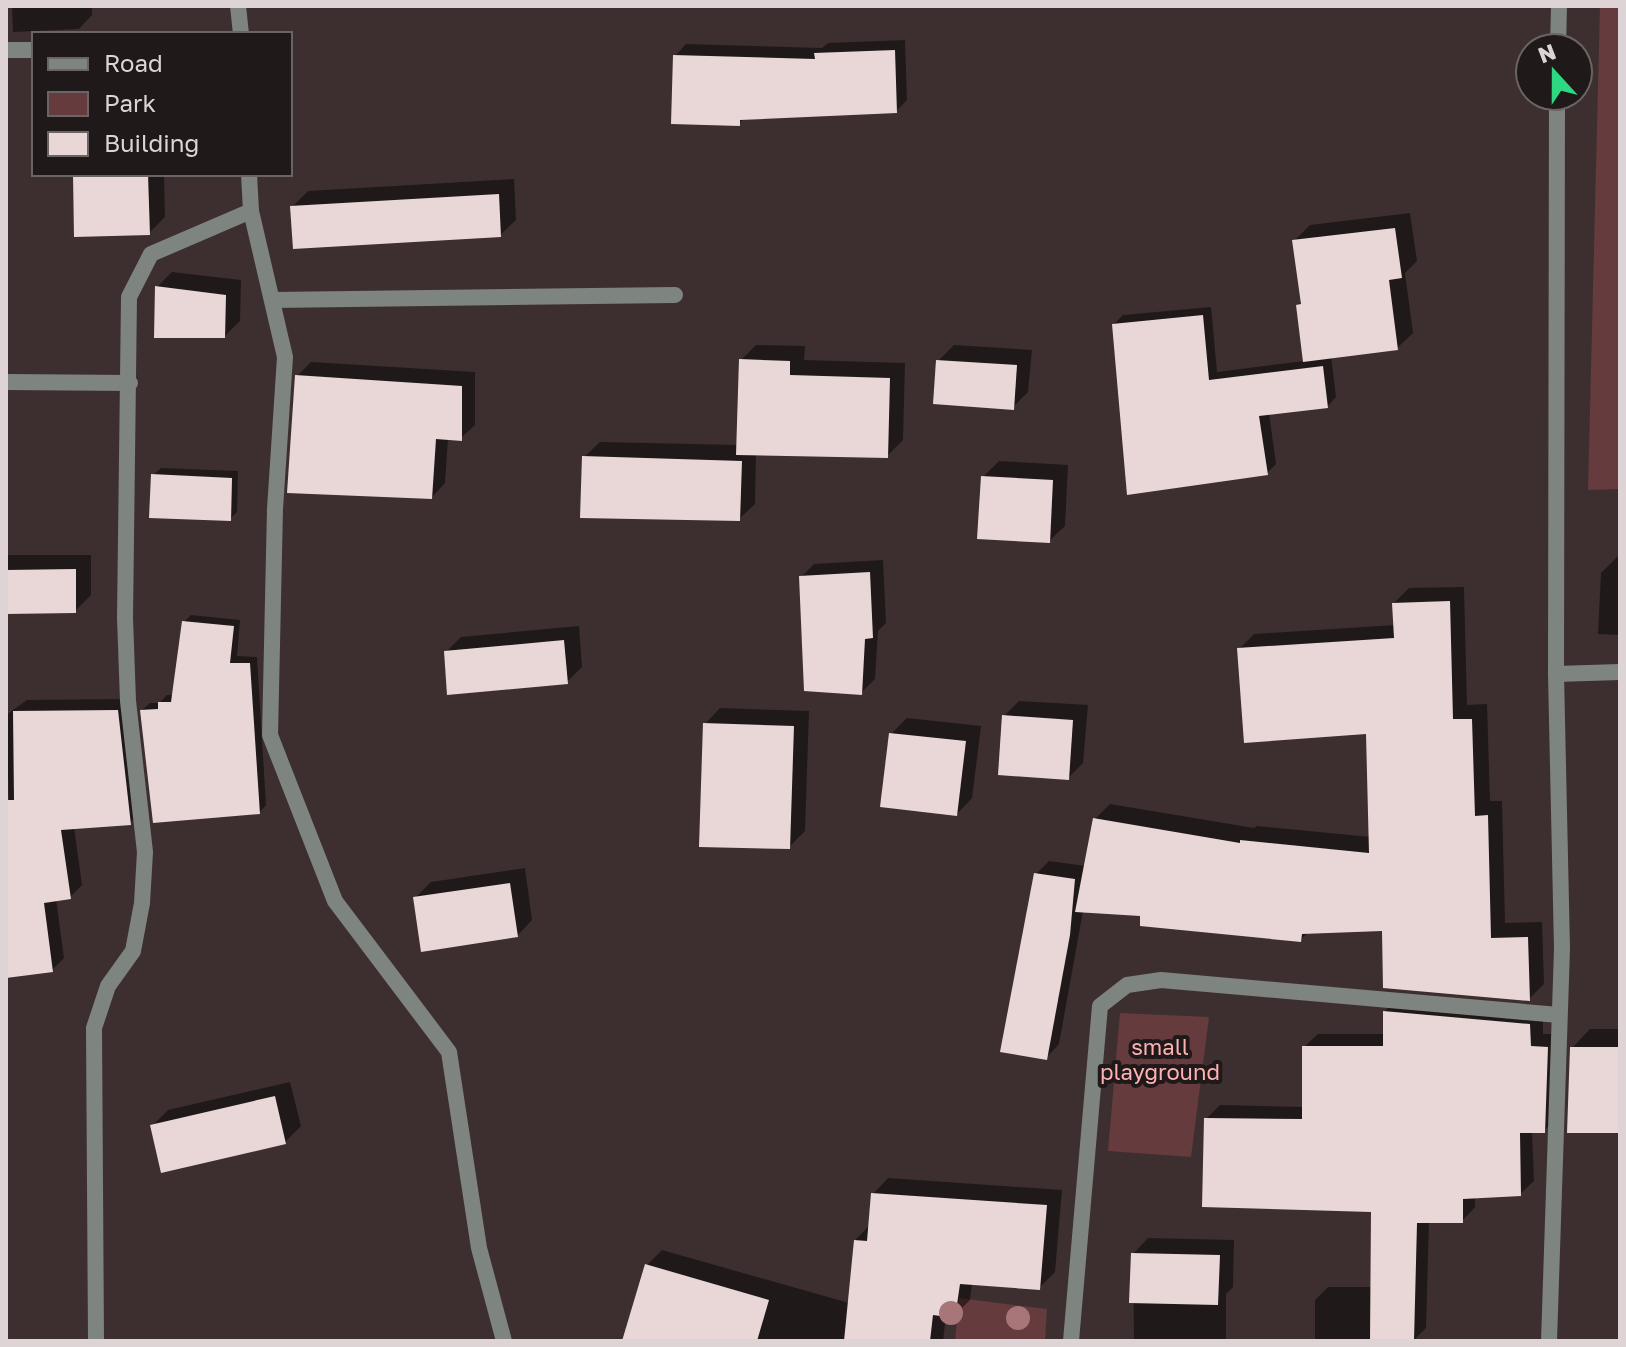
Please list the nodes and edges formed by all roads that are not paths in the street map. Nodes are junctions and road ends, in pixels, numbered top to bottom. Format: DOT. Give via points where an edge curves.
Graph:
graph roads {
  1 [pos="238,6"];
  2 [pos="1559,6"];
  3 [pos="241,32"];
  4 [pos="1558,32"];
  5 [pos="6,50"];
  6 [pos="32,50"];
  7 [pos="1557,112"];
  8 [pos="249,176"];
  9 [pos="251,211"];
  10 [pos="675,295"];
  11 [pos="272,300"];
  12 [pos="6,382"];
  13 [pos="130,383"];
  14 [pos="1620,672"];
  15 [pos="1556,674"];
  16 [pos="1559,1015"];
  17 [pos="96,1341"];
  18 [pos="504,1341"];
  19 [pos="1071,1341"];
  20 [pos="1549,1341"];
  1 -- 3 [label="street"];
  2 -- 4 [label="street"];
  5 -- 6 [label="street"];
  7 -- 15 [label="street"];
  8 -- 9 [label="street"];
  9 -- 11 [label="street"];
  9 -- 13 [label="street" via="151,254 129,297"];
  10 -- 11 [label="street"];
  11 -- 18 [label="street" via="285,357 270,735 335,901 449,1052 479,1248"];
  12 -- 13 [label="street"];
  13 -- 17 [label="street" via="125,618 128,701 145,852 133,951 108,986 94,1028"];
  14 -- 15 [label="street"];
  15 -- 16 [label="street"];
  16 -- 19 [label="street" via="1161,980 1127,985 1100,1006"];
  16 -- 20 [label="street"];
}
